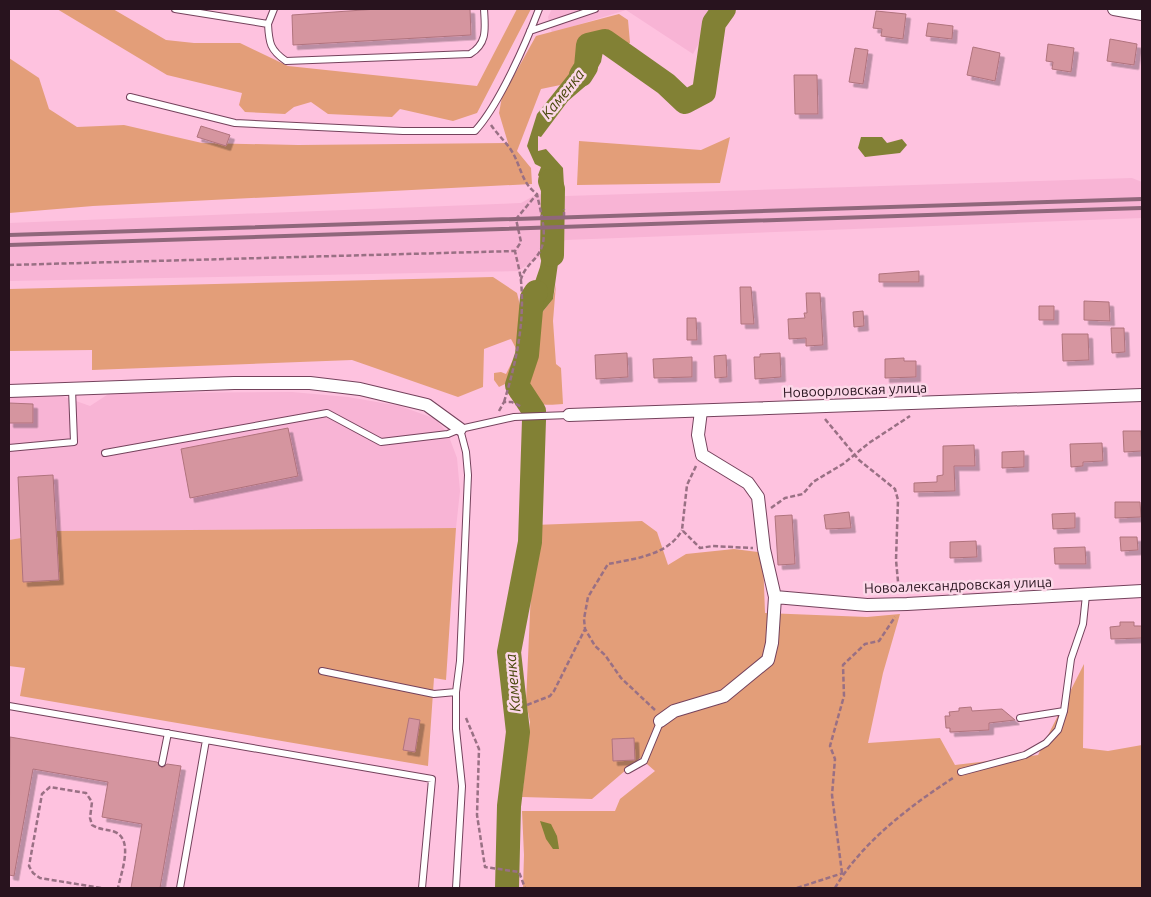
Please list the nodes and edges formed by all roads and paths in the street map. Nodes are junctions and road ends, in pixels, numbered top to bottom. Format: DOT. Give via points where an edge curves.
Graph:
graph roads {
  1 [pos="175,9"];
  2 [pos="274,9"];
  3 [pos="484,9"];
  4 [pos="538,9"];
  5 [pos="595,9"];
  6 [pos="1114,9"];
  7 [pos="1142,14"];
  8 [pos="268,24"];
  9 [pos="530,30"];
  10 [pos="130,97"];
  11 [pos="486,119"];
  12 [pos="537,194"];
  13 [pos="564,209"];
  14 [pos="564,217"];
  15 [pos="515,251"];
  16 [pos="9,265"];
  17 [pos="521,280"];
  18 [pos="72,389"];
  19 [pos="9,391"];
  20 [pos="1142,395"];
  21 [pos="504,402"];
  22 [pos="918,403"];
  23 [pos="816,406"];
  24 [pos="701,411"];
  25 [pos="569,414"];
  26 [pos="460,429"];
  27 [pos="9,448"];
  28 [pos="105,453"];
  29 [pos="702,455"];
  30 [pos="854,455"];
  31 [pos="760,520"];
  32 [pos="682,530"];
  33 [pos="764,548"];
  34 [pos="1142,591"];
  35 [pos="1086,595"];
  36 [pos="775,597"];
  37 [pos="902,604"];
  38 [pos="585,629"];
  39 [pos="768,660"];
  40 [pos="322,671"];
  41 [pos="456,692"];
  42 [pos="724,696"];
  43 [pos="527,704"];
  44 [pos="9,706"];
  45 [pos="1064,712"];
  46 [pos="466,717"];
  47 [pos="1020,718"];
  48 [pos="660,721"];
  49 [pos="168,733"];
  50 [pos="206,740"];
  51 [pos="162,763"];
  52 [pos="628,770"];
  53 [pos="961,772"];
  54 [pos="843,873"];
  55 [pos="101,888"];
  56 [pos="118,888"];
  57 [pos="180,888"];
  58 [pos="422,888"];
  59 [pos="456,888"];
  60 [pos="525,888"];
  61 [pos="797,888"];
  62 [pos="835,888"];
  1 -- 8 [label="lane"];
  2 -- 8 [label="lane"];
  3 -- 8 [label="lane" via="485,37 480,48 470,54 286,61 275,54 269,41"];
  4 -- 9 [label="lane"];
  5 -- 9 [label="lane"];
  6 -- 7 [label="street"];
  9 -- 11 [label="lane"];
  10 -- 11 [label="lane" via="235,123 475,131"];
  11 -- 12 [label="path" via="512,151 527,185"];
  12 -- 15 [label="path" via="516,219 521,242"];
  12 -- 17 [label="path" via="543,220 543,244 527,265"];
  13 -- 14 [label="path"];
  15 -- 16 [label="path"];
  15 -- 17 [label="path"];
  17 -- 21 [label="path" via="517,357"];
  18 -- 19 [label="street"];
  18 -- 26 [label="street" via="234,383 318,384 360,389 427,405"];
  18 -- 27 [label="lane" via="74,442"];
  20 -- 22 [label="street, Новоорловская улица"];
  22 -- 23 [label="street, Новоорловская улица"];
  22 -- 30 [label="path" via="913,414"];
  23 -- 24 [label="street, Новоорловская улица"];
  23 -- 30 [label="path"];
  24 -- 25 [label="street, Новоорловская улица"];
  24 -- 29 [label="street" via="698,435"];
  25 -- 26 [label="lane" via="514,417"];
  26 -- 28 [label="lane" via="448,434 381,442 327,413"];
  26 -- 41 [label="lane" via="468,475"];
  29 -- 31 [label="street" via="748,483 758,497"];
  29 -- 32 [label="path" via="687,486"];
  30 -- 31 [label="path" via="813,482 803,494 785,498 766,511"];
  30 -- 37 [label="path" via="895,488 898,500 896,560"];
  31 -- 33 [label="street"];
  32 -- 33 [label="path" via="700,548"];
  32 -- 38 [label="path" via="676,542 654,552 608,564 588,597"];
  33 -- 36 [label="street"];
  34 -- 35 [label="street, Новоалександровская улица"];
  35 -- 37 [label="street, Новоалександровская улица"];
  35 -- 45 [label="lane" via="1083,624 1071,659"];
  36 -- 37 [label="street, Новоалександровская улица" via="867,605"];
  36 -- 39 [label="lane"];
  37 -- 54 [label="path" via="879,640 865,644 843,665 844,696 830,746 835,759 832,795"];
  38 -- 43 [label="path" via="554,692"];
  38 -- 48 [label="path" via="621,678 654,709"];
  39 -- 42 [label="street"];
  40 -- 41 [label="lane" via="434,694"];
  41 -- 59 [label="lane" via="462,786"];
  42 -- 48 [label="lane" via="674,711"];
  44 -- 49 [label="lane"];
  45 -- 47 [label="lane"];
  45 -- 53 [label="lane" via="1058,730 1046,743 1025,755"];
  46 -- 60 [label="path" via="479,749 478,815 485,867 519,872"];
  48 -- 52 [label="lane" via="644,761"];
  49 -- 50 [label="lane"];
  49 -- 51 [label="lane"];
  50 -- 57 [label="lane"];
  50 -- 58 [label="lane" via="432,779"];
  53 -- 54 [label="path" via="927,794 859,853"];
  54 -- 61 [label="path"];
  54 -- 62 [label="path"];
  55 -- 56 [label="path" via="40,878 29,866 42,794 50,787 86,793 92,802 92,825 123,838 125,845"];
}
